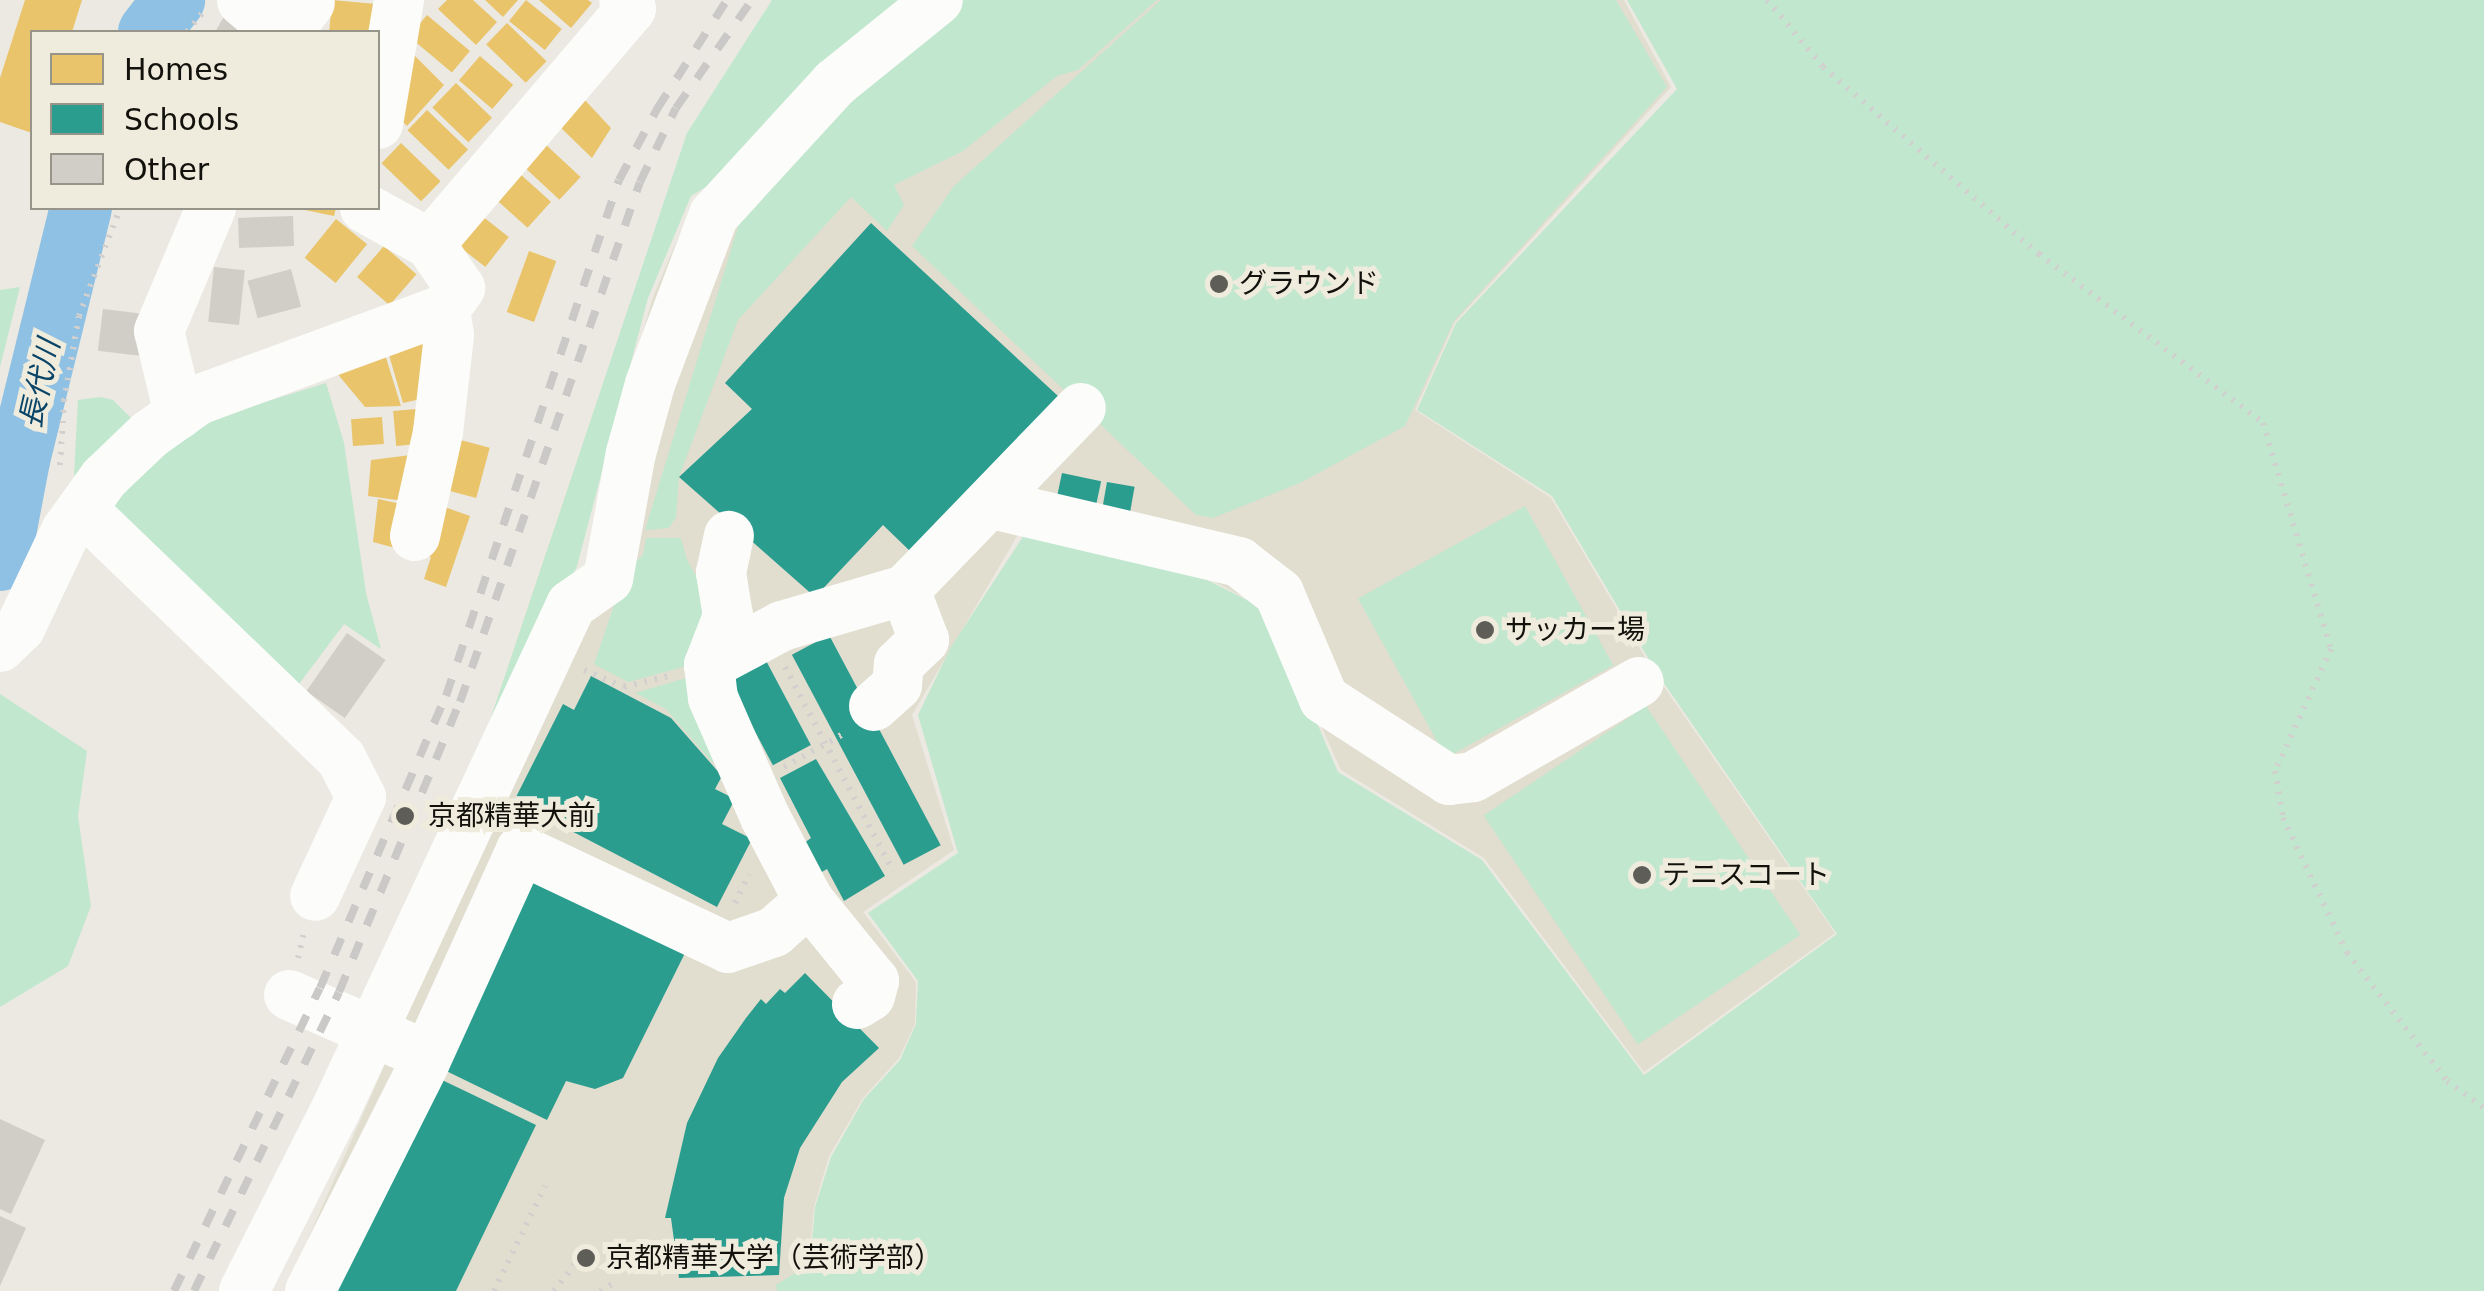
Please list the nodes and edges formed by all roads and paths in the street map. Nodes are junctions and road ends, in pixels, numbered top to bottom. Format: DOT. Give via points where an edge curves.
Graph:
graph roads {
  1 [pos="399,0"];
  2 [pos="624,0"];
  3 [pos="938,0"];
  4 [pos="1767,0"];
  5 [pos="242,1"];
  6 [pos="292,23"];
  7 [pos="380,112"];
  8 [pos="119,210"];
  9 [pos="210,210"];
  10 [pos="370,210"];
  11 [pos="430,244"];
  12 [pos="445,308"];
  13 [pos="1081,408"];
  14 [pos="179,414"];
  15 [pos="992,504"];
  16 [pos="74,520"];
  17 [pos="415,536"];
  18 [pos="730,536"];
  19 [pos="905,590"];
  20 [pos="0,647"];
  21 [pos="782,661"];
  22 [pos="709,665"];
  23 [pos="578,668"];
  24 [pos="1639,682"];
  25 [pos="624,687"];
  26 [pos="866,716"];
  27 [pos="774,772"];
  28 [pos="894,871"];
  29 [pos="314,896"];
  30 [pos="810,901"];
  31 [pos="289,995"];
  32 [pos="858,1004"];
  33 [pos="416,1055"];
  34 [pos="2484,1108"];
  35 [pos="545,1186"];
  36 [pos="540,1196"];
  37 [pos="591,1243"];
  38 [pos="612,1284"];
  39 [pos="494,1290"];
  40 [pos="244,1291"];
  41 [pos="310,1291"];
  42 [pos="554,1291"];
  43 [pos="600,1291"];
  1 -- 7 [label="street"];
  2 -- 11 [label="street" via="631,9"];
  3 -- 40 [label="street" via="835,82 714,215 650,384 608,579 572,605"];
  4 -- 34 [label="path" via="1823,67 2039,254 2263,423 2330,648 2275,771 2283,818 2348,953 2447,1082"];
  5 -- 6 [label="street"];
  8 -- 16 [label="path" via="79,316 64,401 59,490"];
  9 -- 14 [label="street" via="159,330"];
  10 -- 11 [label="street"];
  11 -- 12 [label="street" via="460,288"];
  12 -- 14 [label="street" via="198,400"];
  12 -- 17 [label="street" via="438,432"];
  13 -- 15 [label="street"];
  14 -- 16 [label="street" via="104,478"];
  15 -- 19 [label="street"];
  15 -- 24 [label="street" via="1238,562 1279,593 1324,699 1449,780 1474,778"];
  16 -- 20 [label="street" via="20,628"];
  16 -- 29 [label="street" via="341,758 360,797"];
  18 -- 22 [label="street" via="721,572 728,616"];
  19 -- 22 [label="street" via="782,626"];
  19 -- 26 [label="street" via="924,640 899,664 897,685"];
  21 -- 28 [label="path"];
  22 -- 30 [label="street" via="714,698 748,785"];
  23 -- 25 [label="path"];
  26 -- 27 [label="path"];
  30 -- 32 [label="street" via="874,981 870,996"];
  30 -- 33 [label="street" via="774,932 728,948 521,850"];
  31 -- 33 [label="street"];
  33 -- 41 [label="street"];
  35 -- 39 [label="path"];
  36 -- 39 [label="path"];
  37 -- 42 [label="path"];
  38 -- 43 [label="path"];
}
